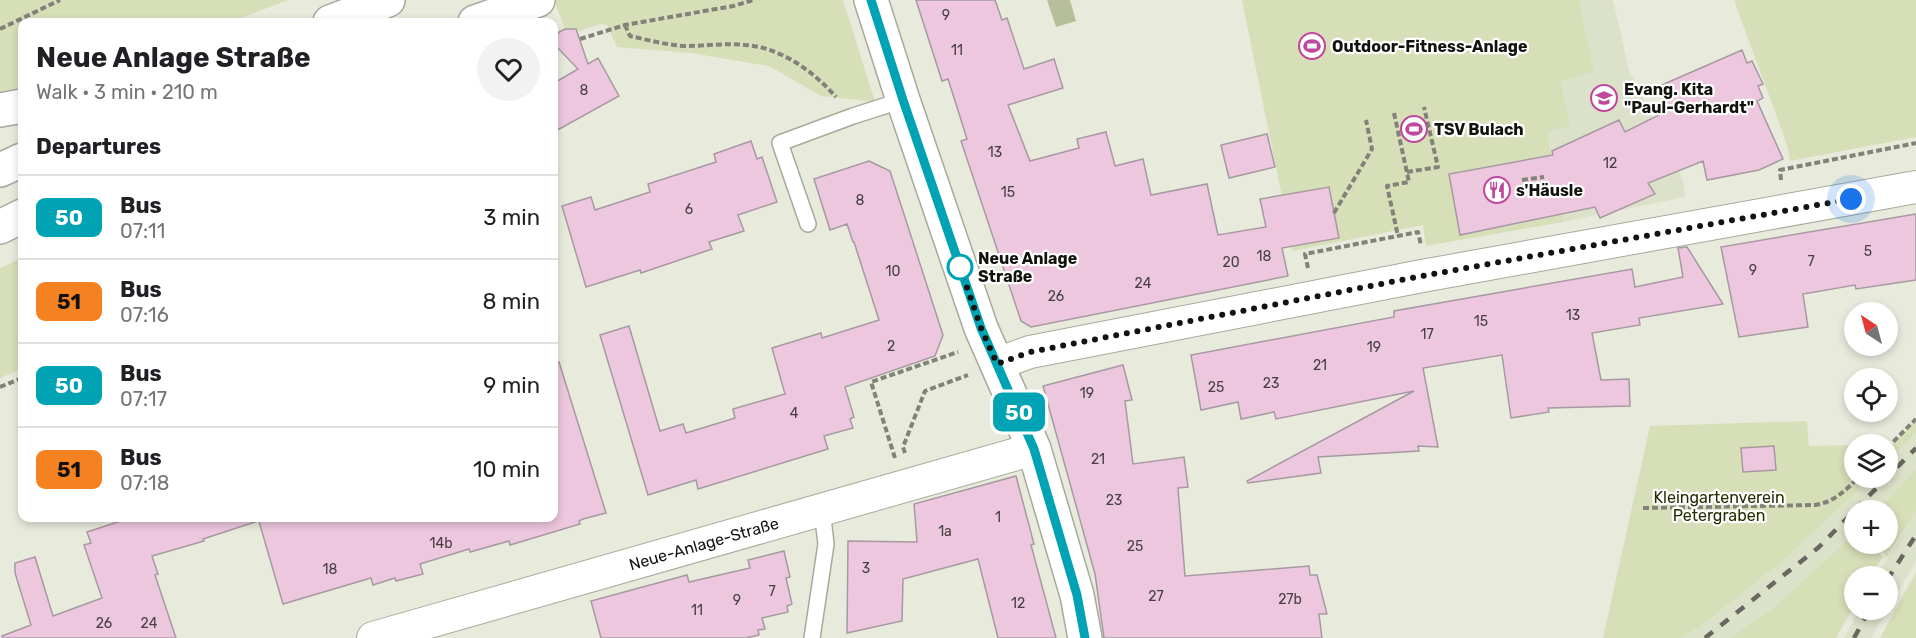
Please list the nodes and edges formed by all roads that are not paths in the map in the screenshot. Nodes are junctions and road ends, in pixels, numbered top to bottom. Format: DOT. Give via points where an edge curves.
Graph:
graph roads {
  1 [pos="388,0"];
  2 [pos="538,0"];
  3 [pos="871,0"];
  4 [pos="341,18"];
  5 [pos="486,18"];
  6 [pos="903,100"];
  7 [pos="18,107"];
  8 [pos="0,110"];
  9 [pos="18,162"];
  10 [pos="0,170"];
  11 [pos="1916,188"];
  12 [pos="18,218"];
  13 [pos="808,224"];
  14 [pos="0,227"];
  15 [pos="992,353"];
  16 [pos="1034,449"];
  17 [pos="822,510"];
  18 [pos="373,638"];
  19 [pos="812,638"];
  20 [pos="1085,638"];
  1 -- 4 [label="main road"];
  2 -- 5 [label="main road"];
  3 -- 6 [label="main road"];
  6 -- 13 [label="lane" via="780,143"];
  6 -- 15 [label="main road"];
  7 -- 8 [label="main road"];
  9 -- 10 [label="main road"];
  11 -- 15 [label="street" via="1401,280 1030,352"];
  12 -- 14 [label="main road"];
  15 -- 16 [label="main road"];
  16 -- 17 [label="street, Neue-Anlage-Straße"];
  16 -- 20 [label="main road" via="1077,595"];
  17 -- 18 [label="street, Neue-Anlage-Straße"];
  17 -- 19 [label="lane" via="826,544"];
}
